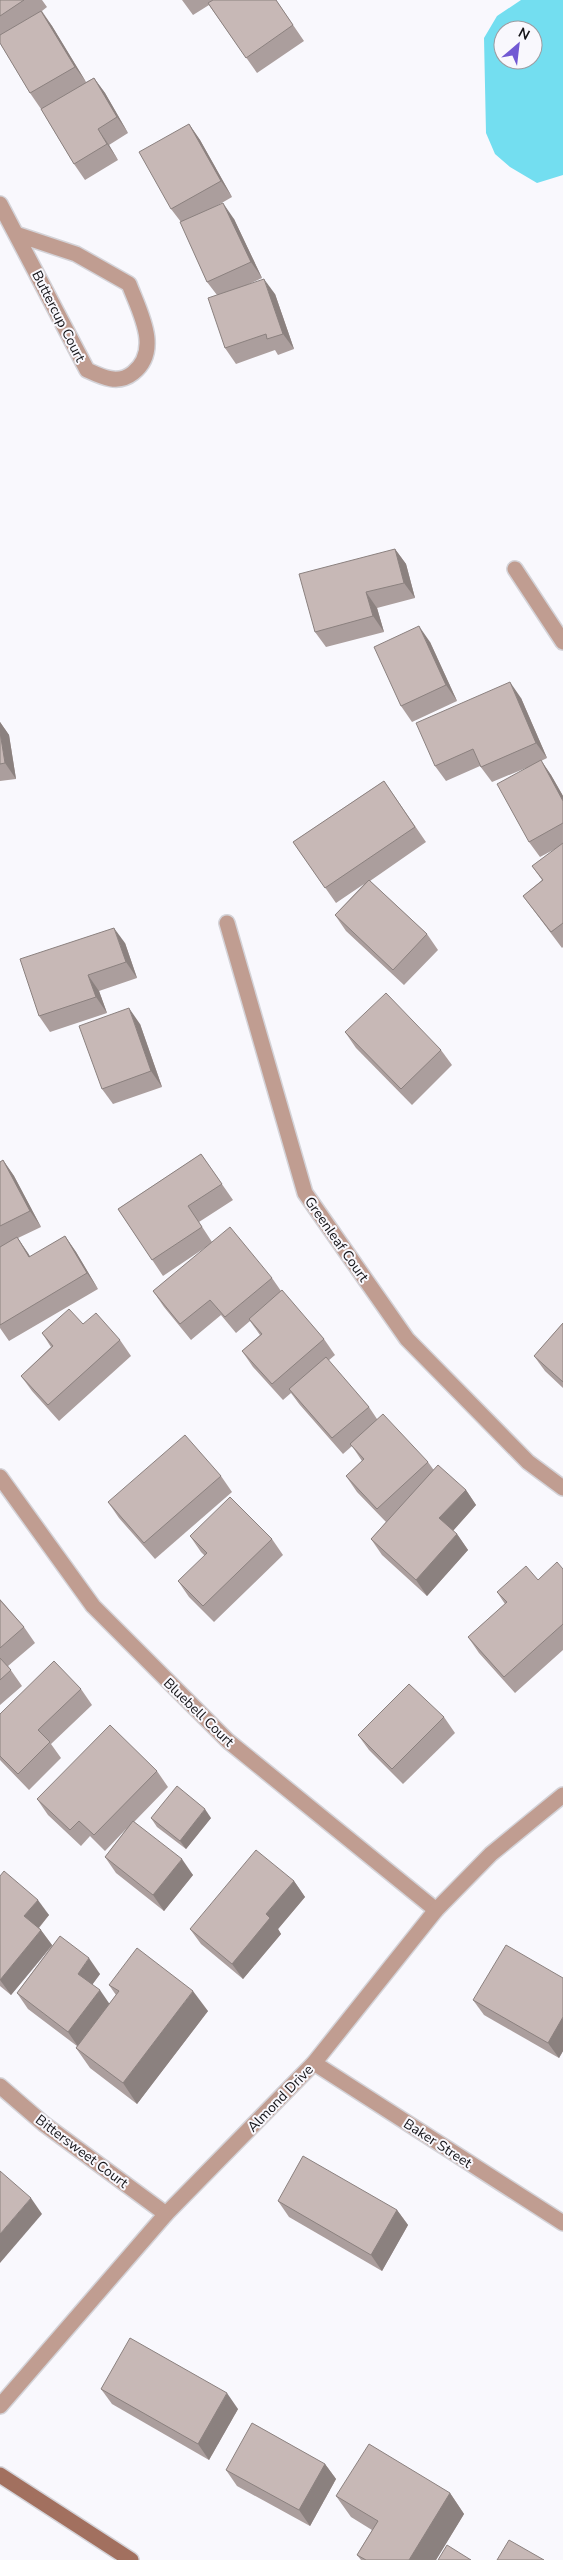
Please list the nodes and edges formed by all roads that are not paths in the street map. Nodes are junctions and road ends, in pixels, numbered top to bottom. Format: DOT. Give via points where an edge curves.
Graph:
graph roads {
  1 [pos="0,204"];
  2 [pos="16,234"];
  3 [pos="515,569"];
  4 [pos="563,642"];
  5 [pos="227,923"];
  6 [pos="0,1477"];
  7 [pos="563,1488"];
  8 [pos="563,1795"];
  9 [pos="436,1910"];
  10 [pos="314,2063"];
  11 [pos="0,2086"];
  12 [pos="166,2214"];
  13 [pos="563,2223"];
  14 [pos="0,2406"];
  15 [pos="0,2475"];
  16 [pos="131,2560"];
  1 -- 2 [label="street, Buttercup Court"];
  2 -- 2 [label="street, Buttercup Court" via="86,370 108,379 131,375 141,366 148,352 146,332 129,284 76,254"];
  3 -- 4 [label="street"];
  5 -- 7 [label="street, Greenleaf Court" via="305,1193 407,1339 528,1462"];
  6 -- 9 [label="street, Bluebell Court" via="99,1613 228,1741"];
  8 -- 9 [label="street, Almond Drive" via="491,1854"];
  9 -- 10 [label="street, Almond Drive"];
  10 -- 12 [label="street, Almond Drive"];
  10 -- 13 [label="street, Baker Street"];
  11 -- 12 [label="street, Bittersweet Court" via="44,2124"];
  12 -- 14 [label="street, Almond Drive"];
  15 -- 16 [label="street"];
}
